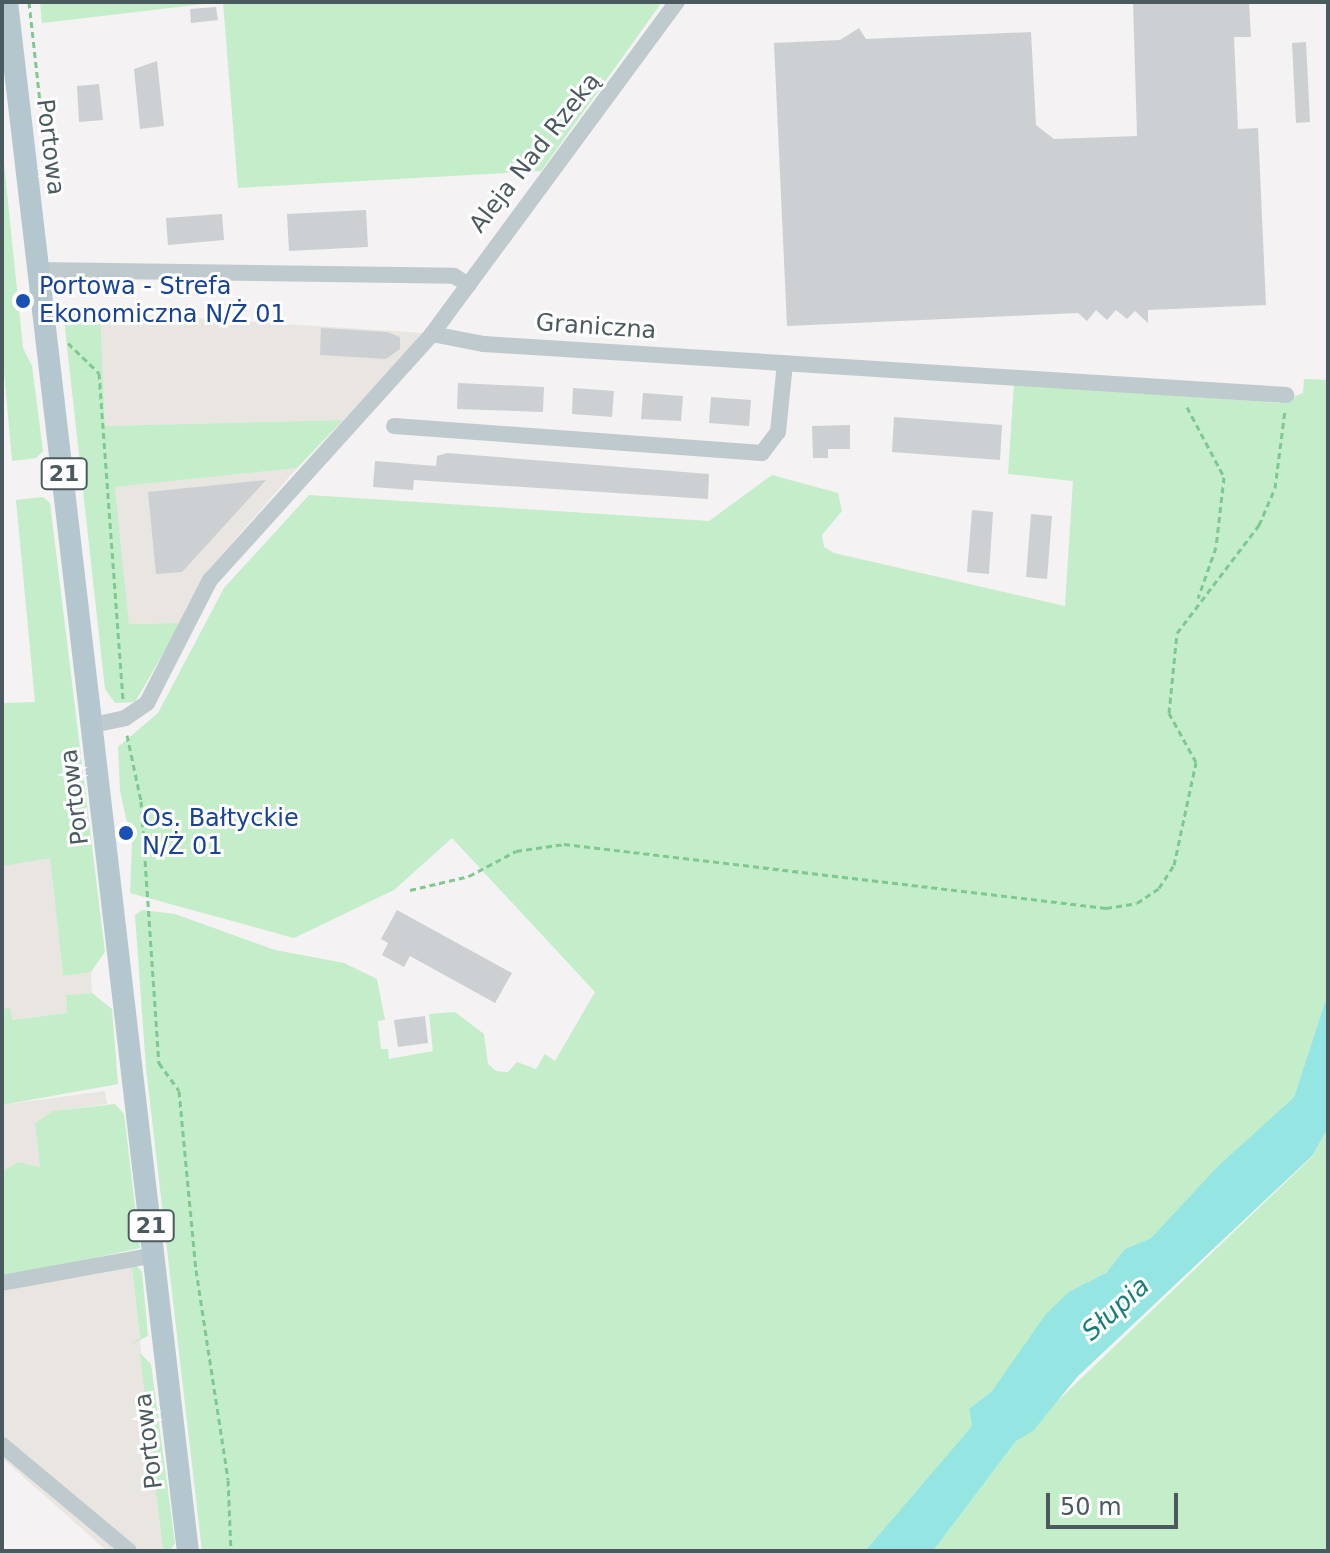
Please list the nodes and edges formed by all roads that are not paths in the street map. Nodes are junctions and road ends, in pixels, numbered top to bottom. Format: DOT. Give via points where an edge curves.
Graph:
graph roads {
  1 [pos="7,2"];
  2 [pos="677,2"];
  3 [pos="9,88"];
  4 [pos="39,270"];
  5 [pos="469,285"];
  6 [pos="432,334"];
  7 [pos="785,363"];
  8 [pos="1286,395"];
  9 [pos="394,426"];
  10 [pos="93,725"];
  11 [pos="154,1255"];
  12 [pos="2,1283"];
  13 [pos="2,1445"];
  14 [pos="129,1551"];
  15 [pos="188,1551"];
  1 -- 3 [label="main road, Portowa / 21"];
  2 -- 5 [label="street, Aleja Nad Rzeką"];
  3 -- 4 [label="main road, Portowa / 21"];
  4 -- 5 [label="street" via="454,276"];
  4 -- 10 [label="main road, Portowa / 21"];
  5 -- 6 [label="street, Aleja Nad Rzeką"];
  6 -- 7 [label="street, Graniczna" via="484,344"];
  6 -- 10 [label="street" via="218,568 155,693 125,718"];
  7 -- 8 [label="street, Graniczna"];
  7 -- 9 [label="street" via="778,432 762,453"];
  10 -- 11 [label="main road, Portowa / 21"];
  11 -- 12 [label="street"];
  11 -- 15 [label="main road, Portowa / 21"];
  13 -- 14 [label="street"];
}
